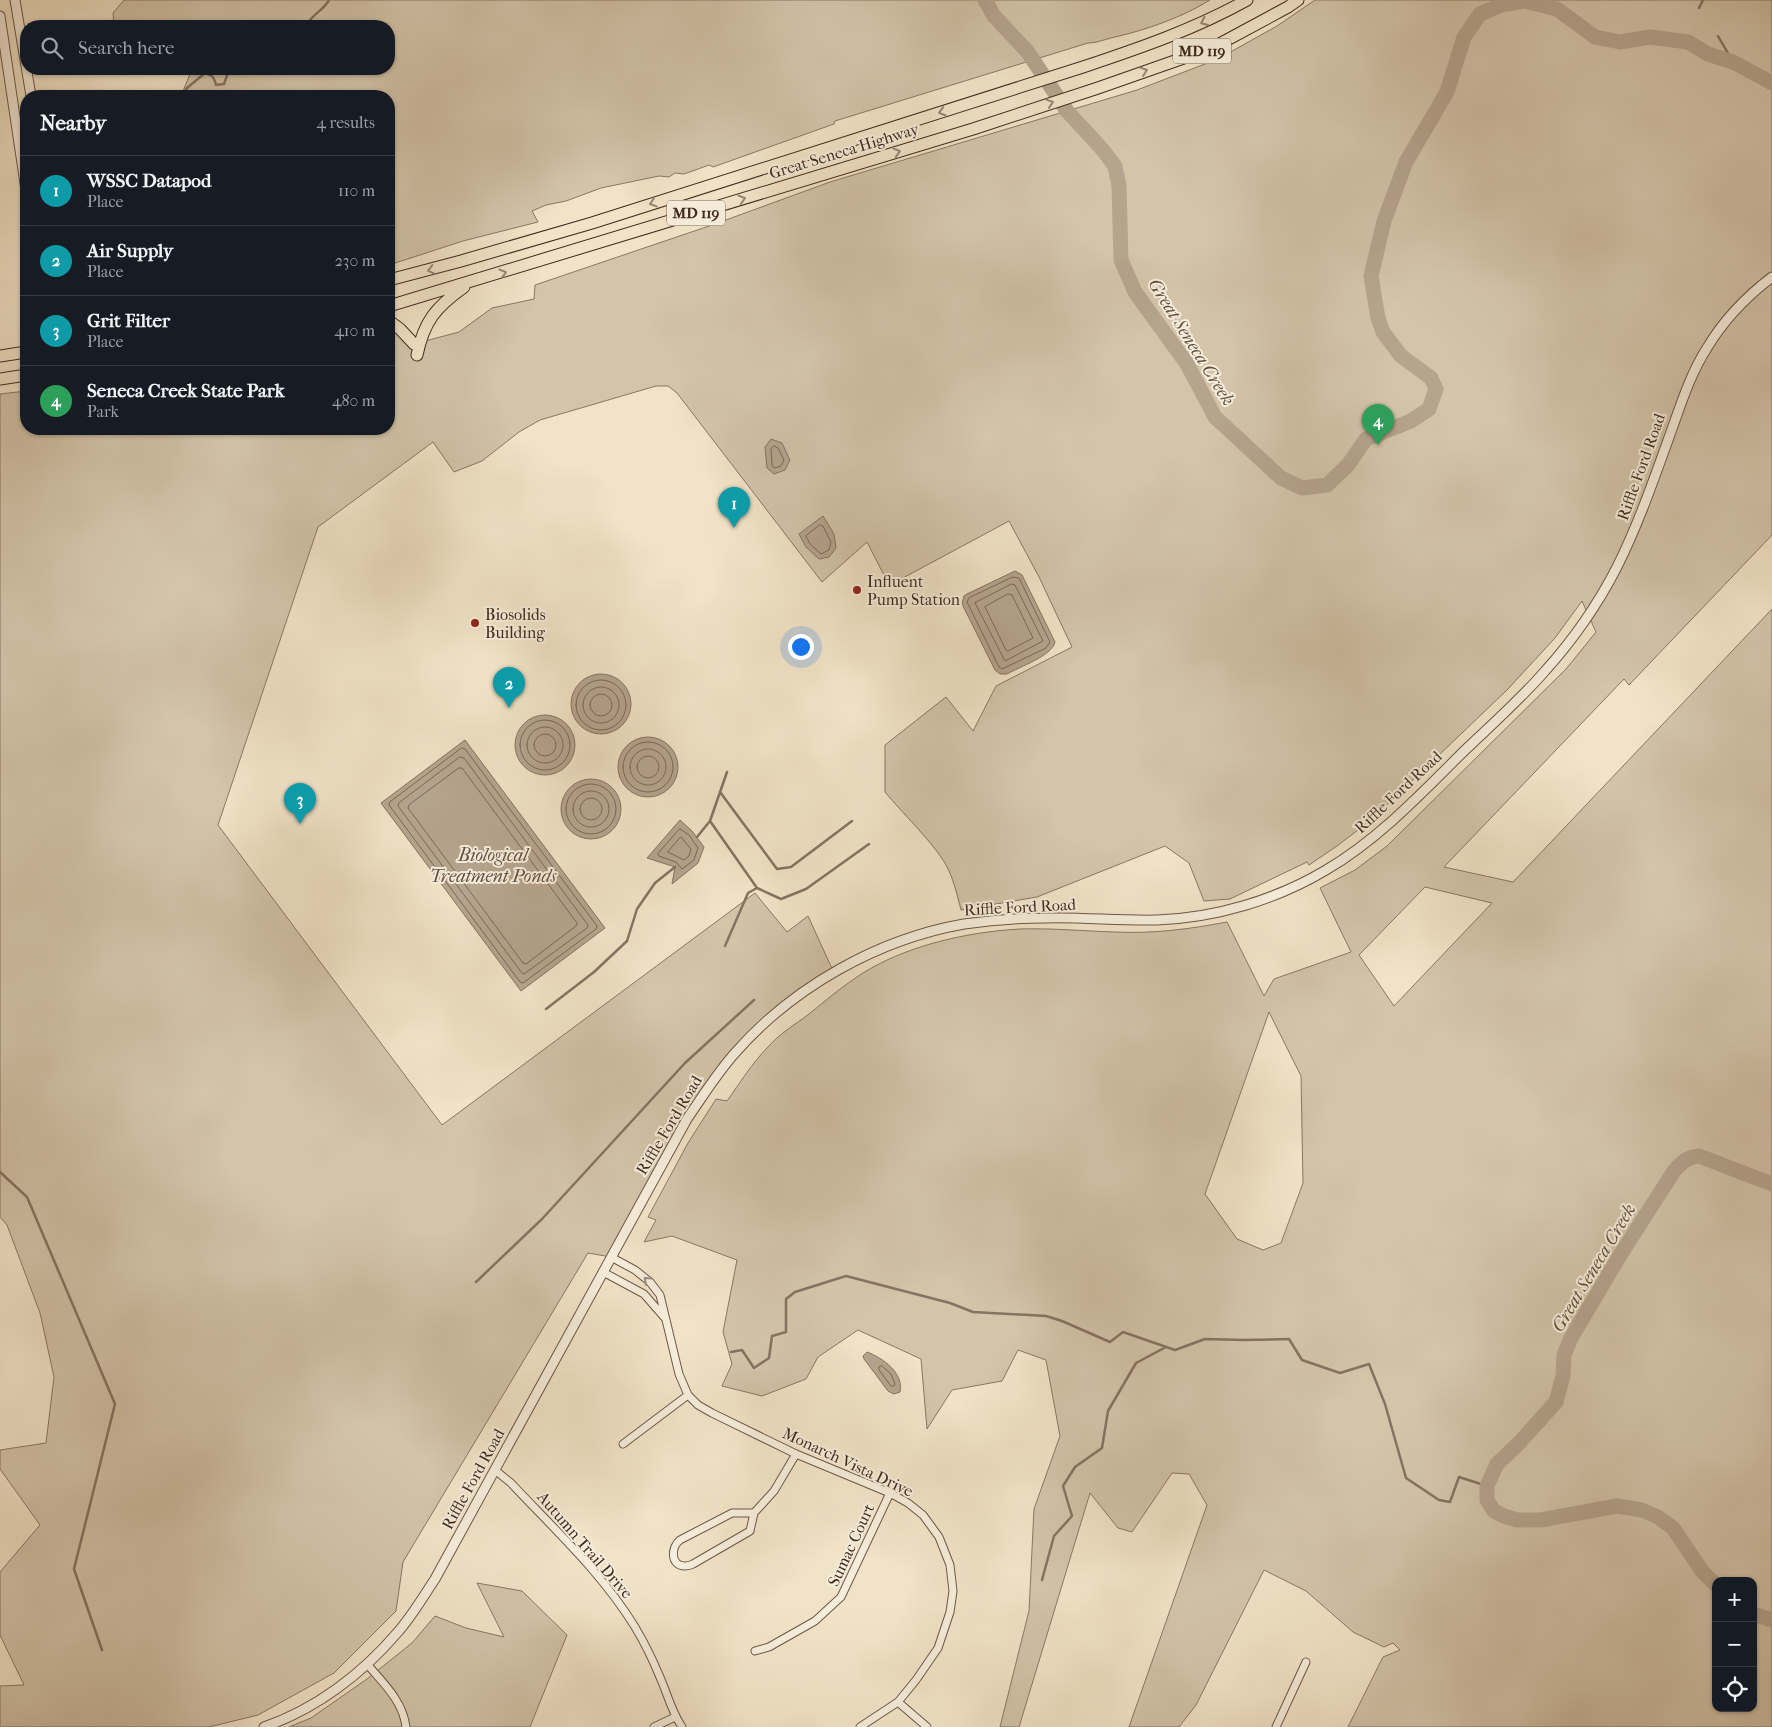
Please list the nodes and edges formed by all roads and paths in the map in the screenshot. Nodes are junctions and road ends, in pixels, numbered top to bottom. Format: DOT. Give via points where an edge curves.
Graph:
graph roads {
  1 [pos="15,0"];
  2 [pos="1248,0"];
  3 [pos="1298,0"];
  4 [pos="0,16"];
  5 [pos="20,32"];
  6 [pos="27,75"];
  7 [pos="29,90"];
  8 [pos="20,150"];
  9 [pos="1772,277"];
  10 [pos="395,278"];
  11 [pos="472,282"];
  12 [pos="395,304"];
  13 [pos="395,326"];
  14 [pos="20,353"];
  15 [pos="0,356"];
  16 [pos="20,376"];
  17 [pos="0,379"];
  18 [pos="611,1257"];
  19 [pos="603,1272"];
  20 [pos="664,1317"];
  21 [pos="688,1395"];
  22 [pos="623,1444"];
  23 [pos="796,1454"];
  24 [pos="495,1470"];
  25 [pos="890,1493"];
  26 [pos="754,1513"];
  27 [pos="756,1651"];
  28 [pos="1306,1662"];
  29 [pos="367,1664"];
  30 [pos="898,1702"];
  31 [pos="675,1717"];
  32 [pos="264,1727"];
  33 [pos="406,1727"];
  34 [pos="654,1727"];
  35 [pos="682,1727"];
  36 [pos="860,1727"];
  37 [pos="927,1727"];
  38 [pos="1276,1727"];
  1 -- 5 [label="street"];
  2 -- 10 [label="main road, Great Seneca Highway / MD 119, one-way" via="1155,43 1083,67 582,225"];
  11 -- 3 [label="main road, Great Seneca Highway / MD 119, one-way" via="1098,88 1212,48"];
  4 -- 8 [label="street"];
  6 -- 7 [label="street"];
  9 -- 18 [label="street, Riffle Ford Road" via="1735,310 1706,348 1684,394 1636,527 1616,569 1586,618 1545,672 1378,833 1326,870 1297,885 1234,908 1157,920 1046,918 962,925 888,947 834,972 784,1007 735,1052 716,1076 688,1119"];
  11 -- 12 [label="main road, Great Seneca Highway / MD 119"];
  11 -- 13 [label="main road" via="445,300 424,329 415,350"];
  14 -- 15 [label="main road"];
  16 -- 17 [label="main road"];
  18 -- 19 [label="street, Riffle Ford Road"];
  20 -- 18 [label="street, Monarch Vista Drive, one-way" via="660,1295 650,1282"];
  19 -- 20 [label="street, Monarch Vista Drive" via="644,1294"];
  19 -- 24 [label="street, Riffle Ford Road"];
  20 -- 21 [label="street, Monarch Vista Drive"];
  21 -- 22 [label="street"];
  21 -- 23 [label="street, Monarch Vista Drive" via="712,1413"];
  23 -- 25 [label="street, Monarch Vista Drive"];
  23 -- 26 [label="street" via="774,1491"];
  24 -- 29 [label="street, Riffle Ford Road" via="435,1579 397,1633"];
  24 -- 31 [label="street, Autumn Trail Drive" via="511,1483 620,1603 659,1674"];
  25 -- 27 [label="street, Sumac Court" via="841,1597 815,1621"];
  25 -- 30 [label="street, Monarch Vista Drive" via="923,1515 939,1537 950,1565 953,1591 938,1648"];
  26 -- 26 [label="street" via="732,1512 687,1536 674,1544 674,1559 678,1565 694,1564 750,1530"];
  28 -- 38 [label="street"];
  29 -- 32 [label="street, Riffle Ford Road" via="328,1695"];
  29 -- 33 [label="street" via="399,1702"];
  30 -- 36 [label="street, Monarch Vista Drive"];
  30 -- 37 [label="street"];
  31 -- 34 [label="street"];
  31 -- 35 [label="street, Autumn Trail Drive"];
}
